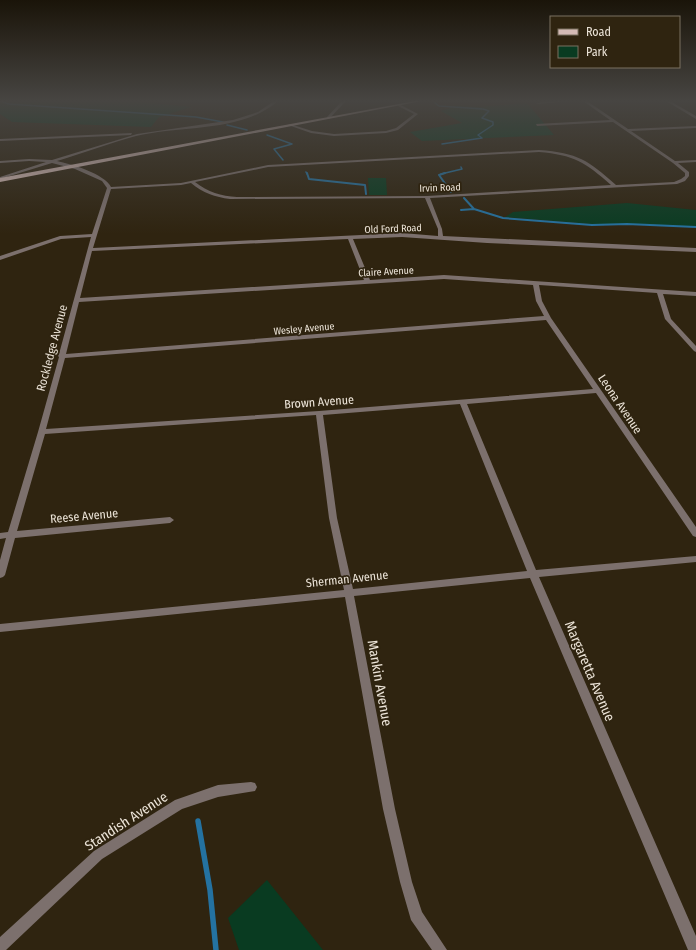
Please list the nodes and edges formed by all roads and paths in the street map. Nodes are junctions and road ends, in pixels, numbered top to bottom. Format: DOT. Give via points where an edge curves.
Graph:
graph roads {
  1 [pos="105,145"];
  2 [pos="188,145"];
  3 [pos="651,145"];
  4 [pos="696,161"];
  5 [pos="0,162"];
  6 [pos="54,162"];
  7 [pos="674,162"];
  8 [pos="74,168"];
  9 [pos="0,179"];
  10 [pos="192,182"];
  11 [pos="0,184"];
  12 [pos="616,187"];
  13 [pos="109,188"];
  14 [pos="427,197"];
  15 [pos="94,235"];
  16 [pos="441,236"];
  17 [pos="350,238"];
  18 [pos="90,250"];
  19 [pos="696,250"];
  20 [pos="0,258"];
  21 [pos="367,280"];
  22 [pos="536,283"];
  23 [pos="660,292"];
  24 [pos="696,294"];
  25 [pos="76,300"];
  26 [pos="548,318"];
  27 [pos="696,350"];
  28 [pos="61,356"];
  29 [pos="598,391"];
  30 [pos="462,401"];
  31 [pos="319,413"];
  32 [pos="42,432"];
  33 [pos="170,520"];
  34 [pos="696,534"];
  35 [pos="10,535"];
  36 [pos="0,536"];
  37 [pos="696,559"];
  38 [pos="533,574"];
  39 [pos="0,575"];
  40 [pos="349,592"];
  41 [pos="0,628"];
  42 [pos="251,787"];
  43 [pos="0,946"];
  44 [pos="440,950"];
  45 [pos="695,950"];
  1 -- 6 [label="street"];
  2 -- 8 [label="main road"];
  3 -- 7 [label="street"];
  4 -- 7 [label="street"];
  5 -- 6 [label="street"];
  6 -- 8 [label="street"];
  6 -- 9 [label="street"];
  7 -- 12 [label="street, Irvin Road" via="687,173 683,180 674,183"];
  8 -- 9 [label="main road"];
  8 -- 11 [label="main road"];
  8 -- 13 [label="street" via="104,180"];
  10 -- 12 [label="street" via="268,166 539,151 559,152 584,160"];
  10 -- 13 [label="street"];
  10 -- 14 [label="street, Irvin Road" via="213,195 236,198"];
  12 -- 14 [label="street, Irvin Road"];
  13 -- 15 [label="street, Rockledge Avenue"];
  14 -- 16 [label="street"];
  15 -- 18 [label="street, Rockledge Avenue"];
  15 -- 20 [label="street" via="60,238"];
  16 -- 17 [label="street, Old Ford Road"];
  16 -- 19 [label="street, Old Ford Road" via="487,241"];
  17 -- 18 [label="street, Old Ford Road"];
  17 -- 21 [label="street"];
  18 -- 25 [label="street, Rockledge Avenue"];
  21 -- 22 [label="street, Claire Avenue" via="444,277"];
  21 -- 25 [label="street, Claire Avenue"];
  22 -- 23 [label="street, Claire Avenue"];
  22 -- 26 [label="street, Leona Avenue" via="539,303"];
  23 -- 24 [label="street, Claire Avenue"];
  23 -- 27 [label="street" via="668,320"];
  25 -- 28 [label="street, Rockledge Avenue"];
  26 -- 28 [label="street, Wesley Avenue"];
  26 -- 29 [label="street, Leona Avenue"];
  28 -- 32 [label="street, Rockledge Avenue"];
  29 -- 30 [label="street, Brown Avenue"];
  29 -- 34 [label="street, Leona Avenue"];
  30 -- 31 [label="street, Brown Avenue"];
  30 -- 38 [label="street, Margaretta Avenue"];
  31 -- 32 [label="street, Brown Avenue"];
  31 -- 40 [label="street, Mankin Avenue" via="333,518"];
  32 -- 35 [label="street, Rockledge Avenue"];
  33 -- 35 [label="street, Reese Avenue"];
  35 -- 36 [label="street, Reese Avenue"];
  35 -- 39 [label="street, Rockledge Avenue"];
  37 -- 38 [label="street, Sherman Avenue"];
  38 -- 40 [label="street, Sherman Avenue"];
  38 -- 45 [label="street, Margaretta Avenue"];
  40 -- 41 [label="street, Sherman Avenue"];
  40 -- 44 [label="street, Mankin Avenue" via="389,809 406,882 416,915"];
  42 -- 43 [label="street, Standish Avenue" via="218,791 179,804 98,855"];
}
